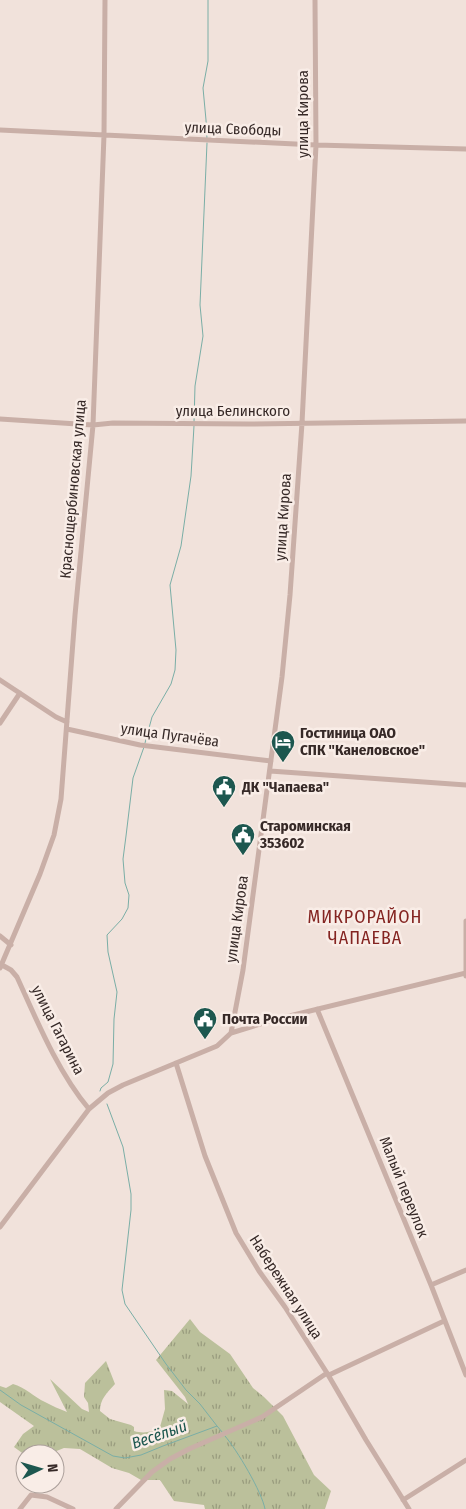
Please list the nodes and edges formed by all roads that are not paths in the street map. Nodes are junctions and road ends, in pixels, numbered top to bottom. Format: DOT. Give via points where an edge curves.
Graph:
graph roads {
  1 [pos="104,0"];
  2 [pos="316,0"];
  3 [pos="0,130"];
  4 [pos="104,135"];
  5 [pos="316,145"];
  6 [pos="466,149"];
  7 [pos="0,419"];
  8 [pos="466,421"];
  9 [pos="302,423"];
  10 [pos="93,425"];
  11 [pos="0,680"];
  12 [pos="20,693"];
  13 [pos="67,722"];
  14 [pos="0,723"];
  15 [pos="67,729"];
  16 [pos="271,761"];
  17 [pos="270,771"];
  18 [pos="466,785"];
  19 [pos="466,921"];
  20 [pos="0,936"];
  21 [pos="11,945"];
  22 [pos="1,967"];
  23 [pos="466,974"];
  24 [pos="317,1009"];
  25 [pos="231,1033"];
  26 [pos="176,1063"];
  27 [pos="89,1108"];
  28 [pos="0,1227"];
  29 [pos="466,1270"];
  30 [pos="431,1286"];
  31 [pos="444,1321"];
  32 [pos="328,1374"];
  33 [pos="466,1375"];
  34 [pos="466,1460"];
  35 [pos="404,1500"];
  36 [pos="20,1509"];
  37 [pos="73,1509"];
  38 [pos="116,1509"];
  39 [pos="409,1509"];
  1 -- 4 [label="street, Краснощербиновская улица"];
  2 -- 5 [label="street, улица Кирова"];
  3 -- 4 [label="street, улица Свободы"];
  4 -- 5 [label="street, улица Свободы"];
  4 -- 10 [label="street, Краснощербиновская улица"];
  5 -- 6 [label="street, улица Свободы"];
  5 -- 9 [label="street, улица Кирова"];
  7 -- 10 [label="street, улица Белинского"];
  8 -- 9 [label="street, улица Белинского"];
  9 -- 10 [label="street, улица Белинского"];
  9 -- 16 [label="street, улица Кирова" via="282,677"];
  10 -- 13 [label="street, Краснощербиновская улица"];
  11 -- 12 [label="street"];
  12 -- 13 [label="street"];
  12 -- 14 [label="street"];
  13 -- 15 [label="street, Краснощербиновская улица"];
  15 -- 16 [label="street, улица Пугачёва" via="140,745"];
  15 -- 21 [label="street, Краснощербиновская улица" via="61,799 54,835"];
  16 -- 17 [label="street, улица Кирова"];
  17 -- 18 [label="street"];
  17 -- 25 [label="street, улица Кирова" via="243,970"];
  19 -- 23 [label="street"];
  20 -- 21 [label="street"];
  21 -- 22 [label="street, Краснощербиновская улица"];
  22 -- 27 [label="street, улица Гагарина" via="11,970 17,977 46,1040"];
  23 -- 24 [label="street"];
  24 -- 25 [label="street"];
  24 -- 30 [label="street, Малый переулок"];
  25 -- 26 [label="street" via="217,1046"];
  26 -- 27 [label="street" via="108,1093"];
  26 -- 32 [label="street, Набережная улица" via="204,1156 236,1233"];
  27 -- 28 [label="street"];
  29 -- 30 [label="street"];
  30 -- 31 [label="street, Малый переулок"];
  31 -- 32 [label="street"];
  31 -- 33 [label="street, Малый переулок"];
  32 -- 35 [label="street, Набережная улица"];
  32 -- 38 [label="street" via="262,1417 170,1459 152,1472"];
  34 -- 35 [label="street"];
  35 -- 39 [label="street, Набережная улица"];
  36 -- 37 [label="street" via="31,1495"];
}
